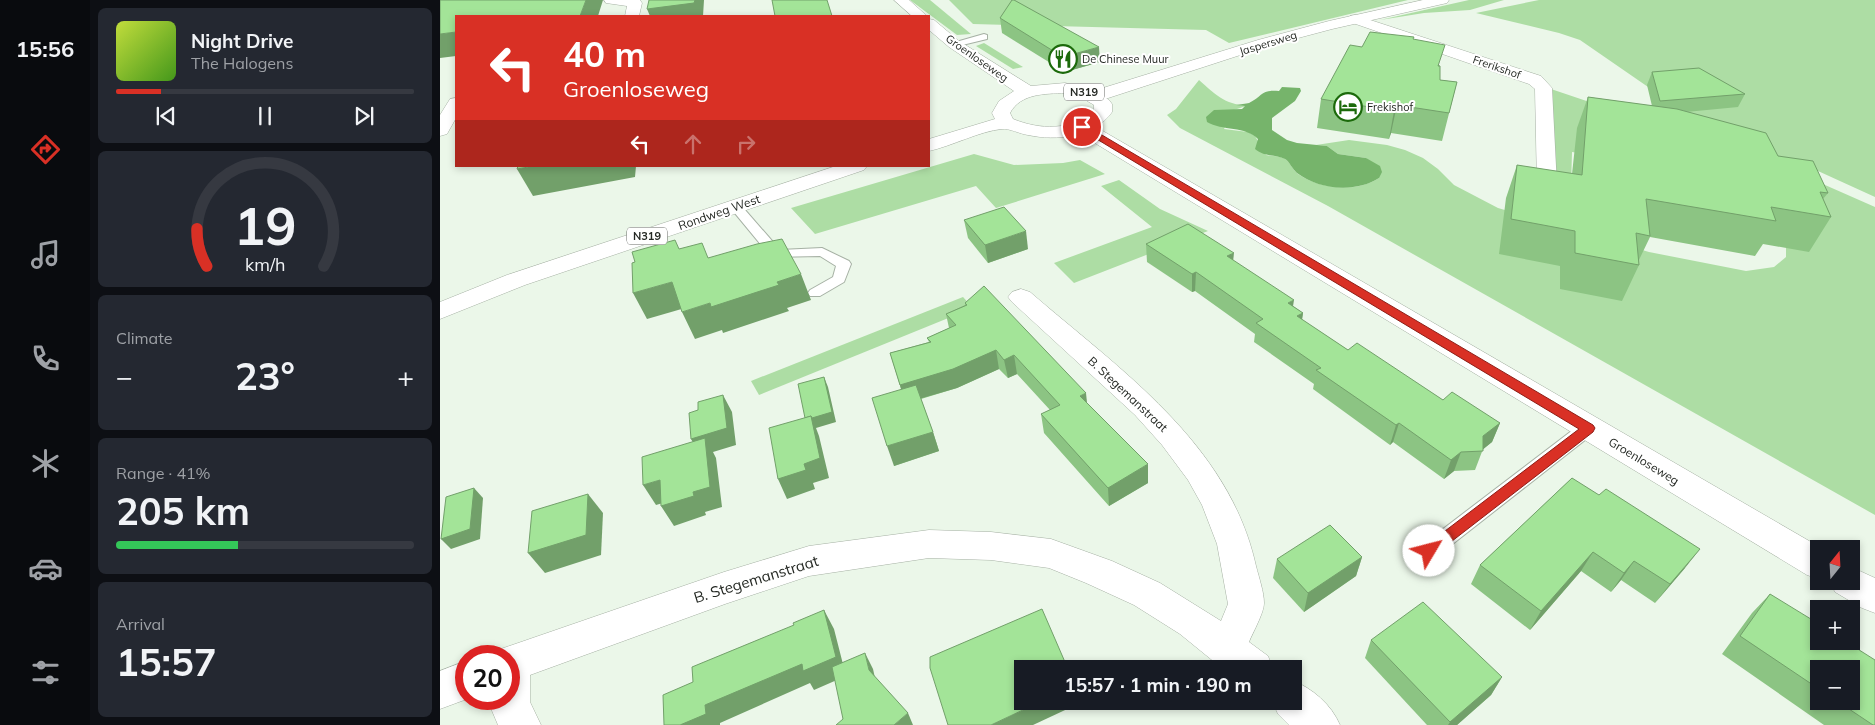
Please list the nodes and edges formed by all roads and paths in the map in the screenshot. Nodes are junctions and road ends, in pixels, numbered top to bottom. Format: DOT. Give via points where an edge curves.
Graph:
graph roads {
  1 [pos="611,0"];
  2 [pos="901,0"];
  3 [pos="1442,0"];
  4 [pos="632,15"];
  5 [pos="919,15"];
  6 [pos="1355,18"];
  7 [pos="930,24"];
  8 [pos="984,37"];
  9 [pos="954,44"];
  10 [pos="440,91"];
  11 [pos="1028,92"];
  12 [pos="1096,96"];
  13 [pos="455,98"];
  14 [pos="455,105"];
  15 [pos="1005,122"];
  16 [pos="1082,127"];
  17 [pos="440,130"];
  18 [pos="930,145"];
  19 [pos="854,167"];
  20 [pos="1547,186"];
  21 [pos="735,206"];
  22 [pos="776,254"];
  23 [pos="760,259"];
  24 [pos="815,294"];
  25 [pos="1021,296"];
  26 [pos="440,311"];
  27 [pos="1588,428"];
  28 [pos="1429,551"];
  29 [pos="1810,559"];
  30 [pos="1860,588"];
  31 [pos="1875,597"];
  32 [pos="1241,658"];
  33 [pos="520,660"];
  34 [pos="455,684"];
  35 [pos="440,690"];
  36 [pos="1302,709"];
  37 [pos="512,710"];
  38 [pos="520,725"];
  39 [pos="1320,725"];
  1 -- 4 [label="street" via="635,3"];
  2 -- 5 [label="street"];
  3 -- 6 [label="street, Jaspersweg"];
  6 -- 12 [label="street, Jaspersweg" via="1263,43"];
  6 -- 20 [label="street, Frerikshof" via="1535,80 1542,88"];
  7 -- 9 [label="street, Groenloseweg"];
  8 -- 9 [label="lane"];
  9 -- 11 [label="street, Groenloseweg"];
  10 -- 13 [label="street"];
  11 -- 12 [label="street, N319" via="1065,88"];
  11 -- 15 [label="street, N319" via="1004,105 1001,113"];
  12 -- 16 [label="street, N319" via="1103,104 1103,112"];
  14 -- 17 [label="street"];
  15 -- 16 [label="street, N319" via="1038,132 1061,132"];
  15 -- 18 [label="street"];
  16 -- 27 [label="street, Groenloseweg"];
  19 -- 21 [label="street, Rondweg West / N319"];
  21 -- 22 [label="lane"];
  21 -- 26 [label="street, Rondweg West / N319" via="516,280"];
  22 -- 23 [label="lane"];
  22 -- 24 [label="lane" via="822,252 844,264 839,279"];
  25 -- 32 [label="street, B. Stegemanstraat" via="1151,414 1173,437 1213,495 1234,544 1246,604"];
  27 -- 28 [label="lane"];
  27 -- 29 [label="street, Groenloseweg"];
  30 -- 31 [label="street"];
  32 -- 33 [label="street, B. Stegemanstraat" via="1193,622 1147,594 1051,554 991,546 929,544 809,560"];
  34 -- 35 [label="street"];
  36 -- 39 [label="street"];
  37 -- 38 [label="street"];
}
